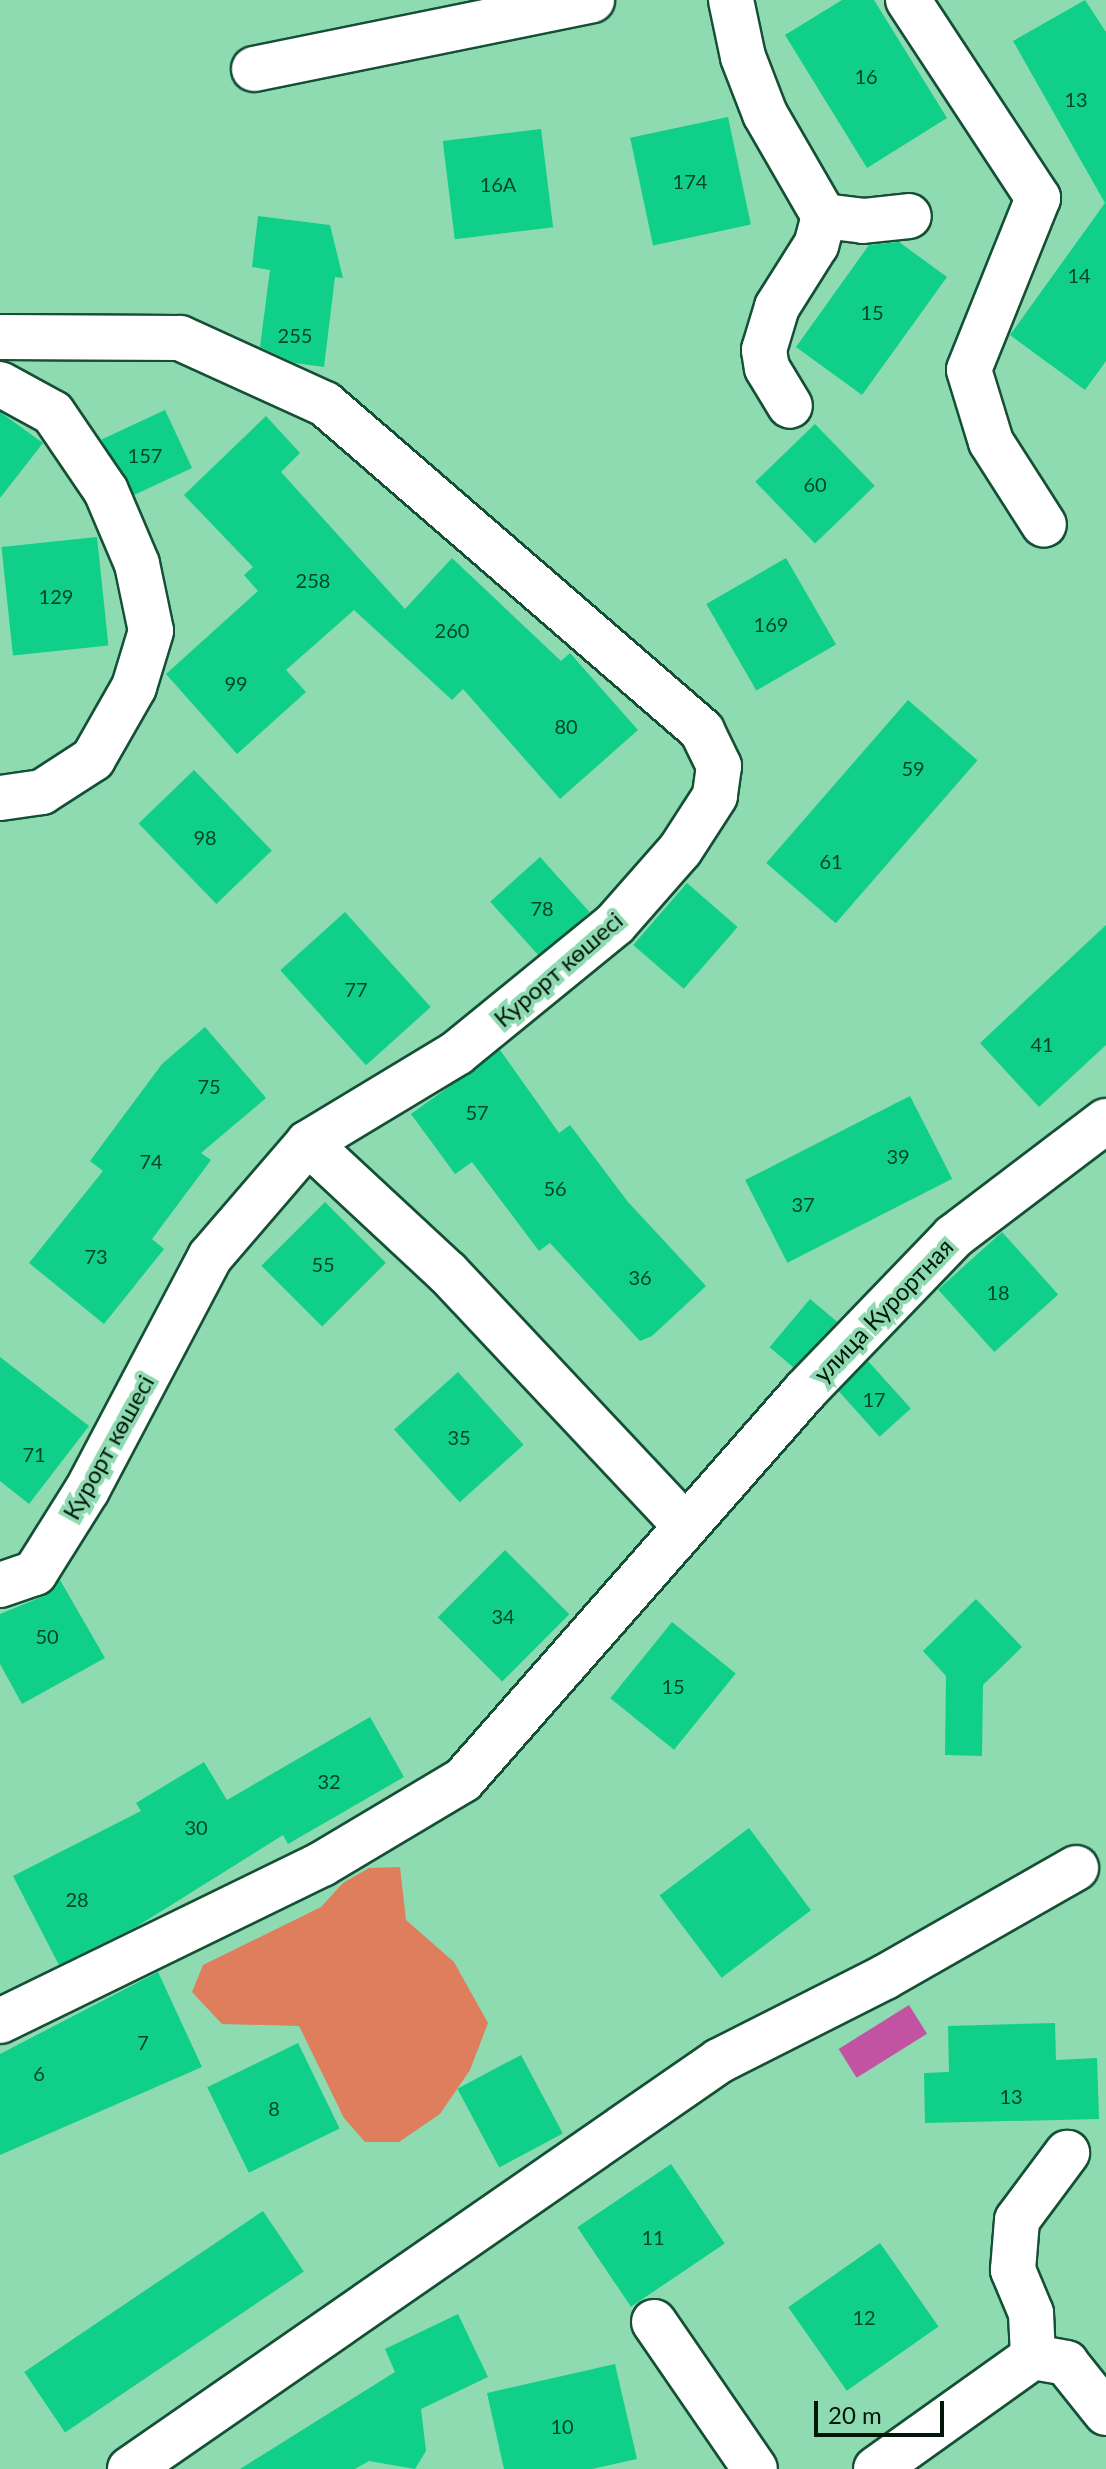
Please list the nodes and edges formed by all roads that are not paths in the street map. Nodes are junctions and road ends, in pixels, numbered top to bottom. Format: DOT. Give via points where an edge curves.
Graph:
graph roads {
  1 [pos="592,0"];
  2 [pos="731,0"];
  3 [pos="908,0"];
  4 [pos="254,69"];
  5 [pos="824,216"];
  6 [pos="909,216"];
  7 [pos="0,337"];
  8 [pos="0,384"];
  9 [pos="790,406"];
  10 [pos="1044,525"];
  11 [pos="0,798"];
  12 [pos="1106,1121"];
  13 [pos="308,1143"];
  14 [pos="685,1525"];
  15 [pos="0,1585"];
  16 [pos="1076,1868"];
  17 [pos="0,2021"];
  18 [pos="1067,2153"];
  19 [pos="654,2322"];
  20 [pos="1033,2357"];
  21 [pos="1106,2413"];
  22 [pos="130,2469"];
  23 [pos="755,2469"];
  24 [pos="876,2469"];
  1 -- 4 [label="street"];
  2 -- 5 [label="street" via="743,57 765,114"];
  3 -- 10 [label="street" via="1038,198 969,370 991,442"];
  5 -- 6 [label="street" via="863,221"];
  5 -- 9 [label="street" via="816,245 777,307 764,350 773,383"];
  7 -- 13 [label="street, Курорт көшесі" via="180,338 325,404 702,731 719,766 708,807 615,924 457,1053"];
  8 -- 11 [label="street" via="53,413 106,491 137,564 151,631 134,687 93,759 42,792"];
  12 -- 14 [label="street, улица Курортная" via="953,1237"];
  13 -- 14 [label="street" via="448,1273"];
  13 -- 15 [label="street, Курорт көшесі" via="210,1257 87,1490 35,1573"];
  14 -- 17 [label="street" via="463,1780 322,1864"];
  16 -- 22 [label="street" via="885,1977 719,2061"];
  18 -- 20 [label="street" via="1017,2220 1013,2270 1031,2313"];
  19 -- 23 [label="street"];
  20 -- 21 [label="street" via="1066,2363"];
  20 -- 24 [label="street"];
}
